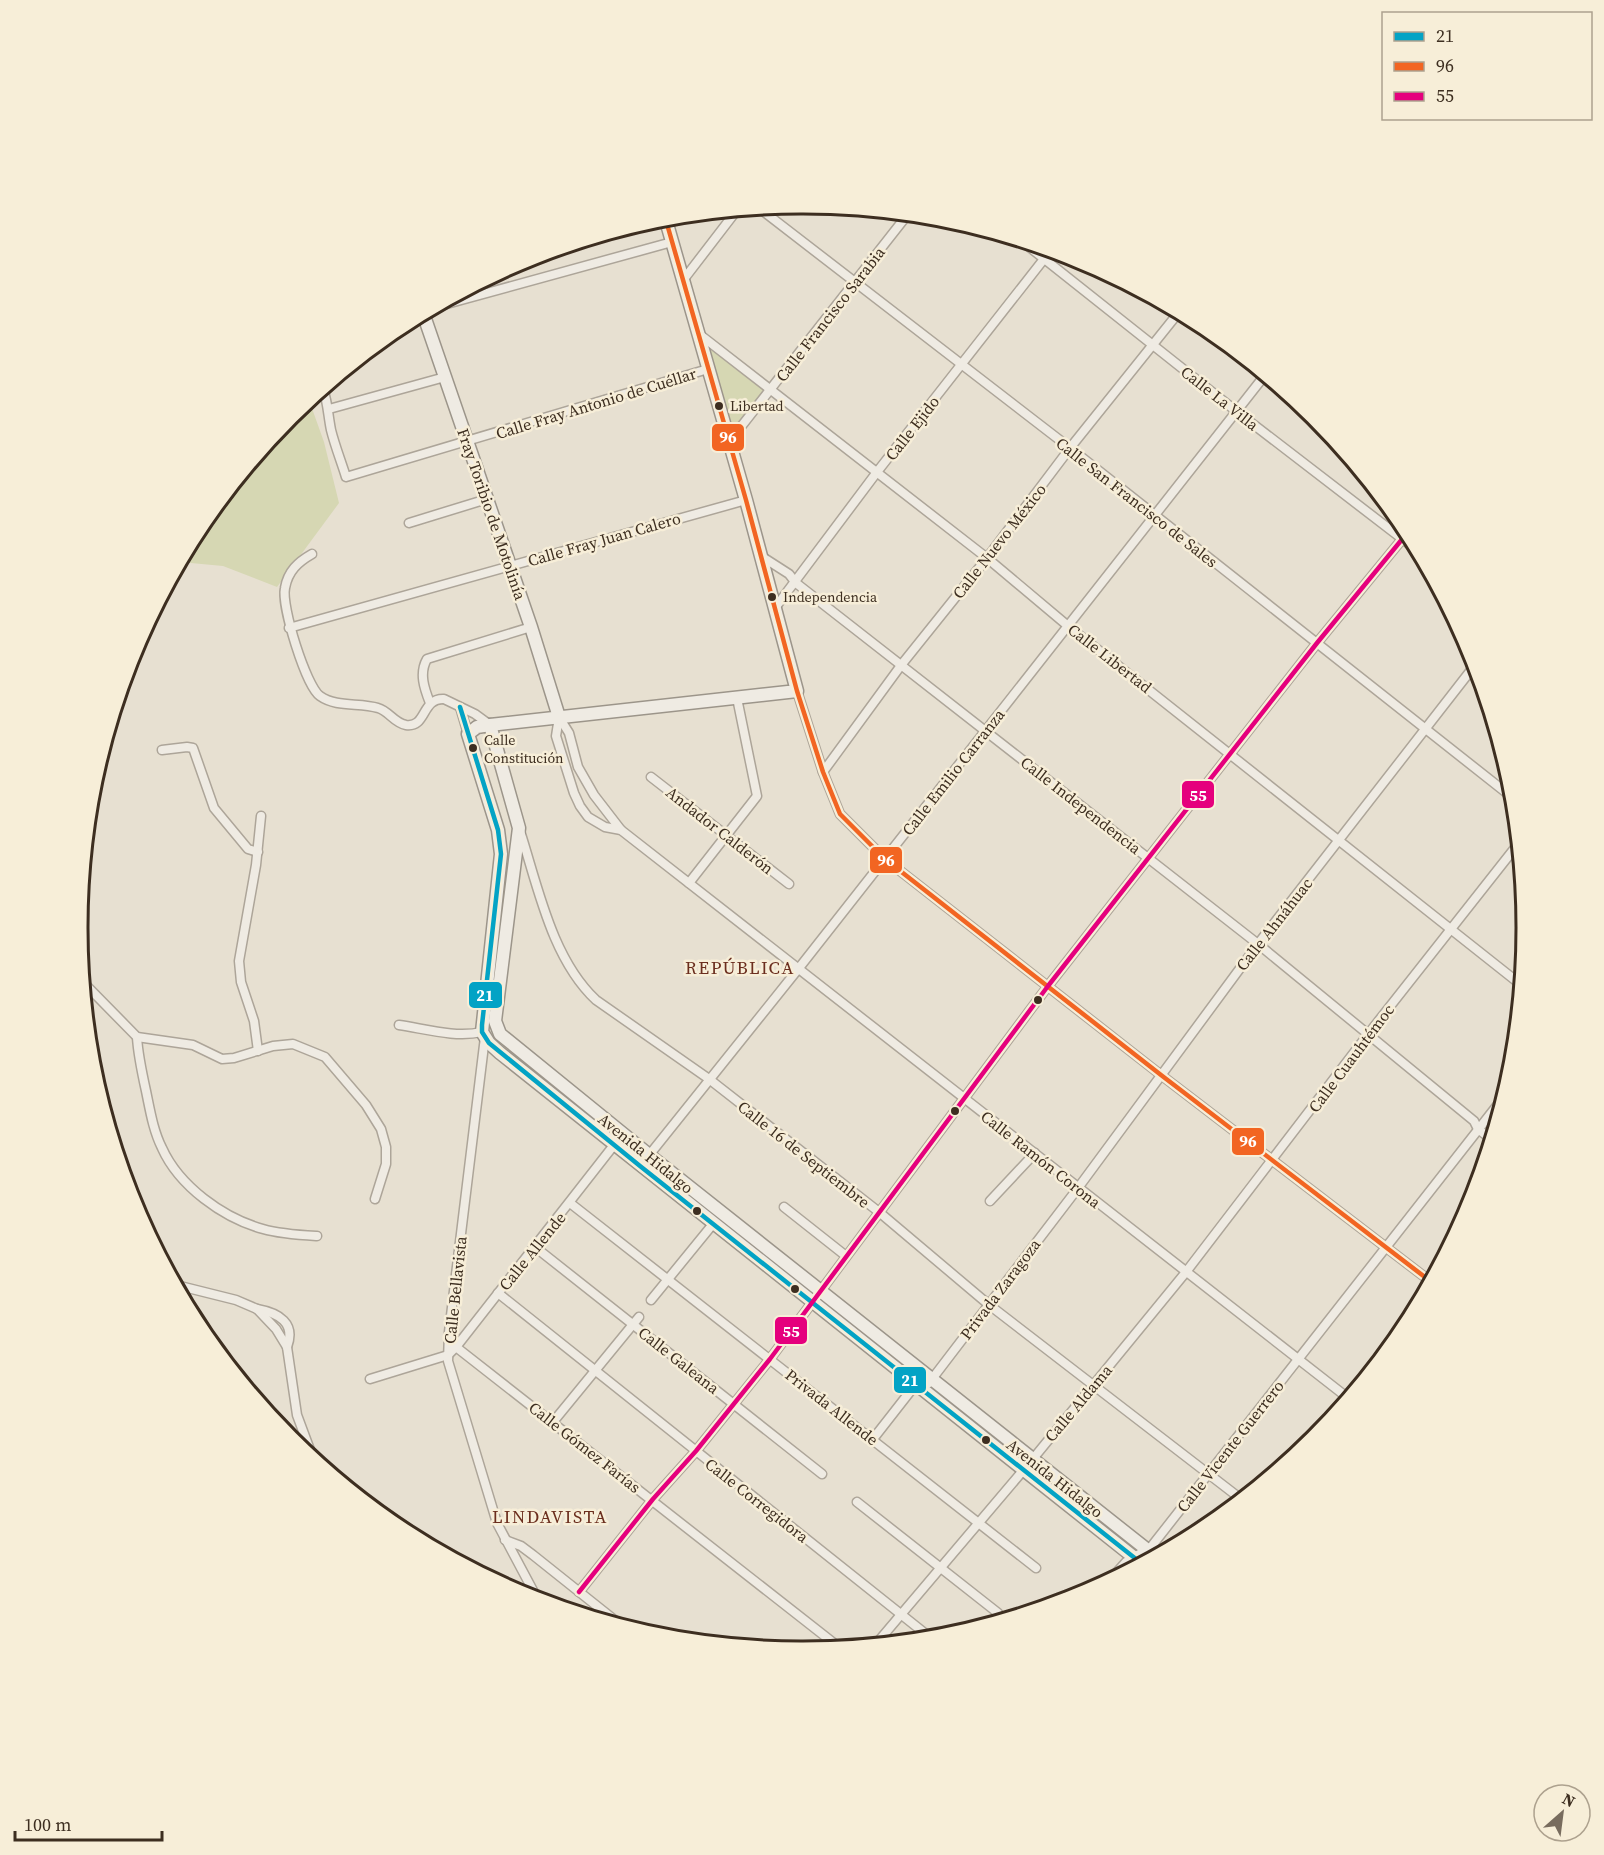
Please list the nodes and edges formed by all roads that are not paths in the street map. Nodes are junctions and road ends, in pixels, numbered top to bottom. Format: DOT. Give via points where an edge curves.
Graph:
graph roads {
  1 [pos="769,215"];
  2 [pos="731,218"];
  3 [pos="902,221"];
  4 [pos="668,227"];
  5 [pos="672,242"];
  6 [pos="1042,256"];
  7 [pos="1045,258"];
  8 [pos="684,279"];
  9 [pos="855,282"];
  10 [pos="466,299"];
  11 [pos="1174,319"];
  12 [pos="426,322"];
  13 [pos="699,334"];
  14 [pos="1153,345"];
  15 [pos="962,364"];
  16 [pos="708,369"];
  17 [pos="445,377"];
  18 [pos="1260,381"];
  19 [pos="771,390"];
  20 [pos="326,397"];
  21 [pos="329,409"];
  22 [pos="1236,411"];
  23 [pos="467,441"];
  24 [pos="729,442"];
  25 [pos="1070,448"];
  26 [pos="877,472"];
  27 [pos="487,499"];
  28 [pos="746,500"];
  29 [pos="1155,515"];
  30 [pos="409,523"];
  31 [pos="1390,524"];
  32 [pos="1401,540"];
  33 [pos="312,554"];
  34 [pos="761,556"];
  35 [pos="987,558"];
  36 [pos="510,566"];
  37 [pos="796,583"];
  38 [pos="775,608"];
  39 [pos="1068,626"];
  40 [pos="531,627"];
  41 [pos="289,628"];
  42 [pos="1317,643"];
  43 [pos="902,664"];
  44 [pos="1468,673"];
  45 [pos="797,691"];
  46 [pos="737,698"];
  47 [pos="430,703"];
  48 [pos="460,707"];
  49 [pos="559,717"];
  50 [pos="490,725"];
  51 [pos="1425,729"];
  52 [pos="986,730"];
  53 [pos="468,734"];
  54 [pos="162,750"];
  55 [pos="1230,754"];
  56 [pos="823,772"];
  57 [pos="651,777"];
  58 [pos="1502,790"];
  59 [pos="261,816"];
  60 [pos="519,828"];
  61 [pos="621,830"];
  62 [pos="727,834"];
  63 [pos="1339,840"];
  64 [pos="258,852"];
  65 [pos="1511,853"];
  66 [pos="1148,858"];
  67 [pos="885,859"];
  68 [pos="689,883"];
  69 [pos="789,884"];
  70 [pos="1452,929"];
  71 [pos="1258,944"];
  72 [pos="799,968"];
  73 [pos="1513,979"];
  74 [pos="1048,987"];
  75 [pos="92,991"];
  76 [pos="399,1025"];
  77 [pos="1369,1033"];
  78 [pos="484,1034"];
  79 [pos="137,1037"];
  80 [pos="258,1051"];
  81 [pos="546,1072"];
  82 [pos="1161,1075"];
  83 [pos="709,1079"];
  84 [pos="537,1083"];
  85 [pos="965,1099"];
  86 [pos="1491,1113"];
  87 [pos="1478,1129"];
  88 [pos="1485,1134"];
  89 [pos="614,1145"];
  90 [pos="1035,1153"];
  91 [pos="649,1155"];
  92 [pos="1273,1160"];
  93 [pos="640,1166"];
  94 [pos="1078,1188"];
  95 [pos="375,1198"];
  96 [pos="990,1201"];
  97 [pos="570,1203"];
  98 [pos="784,1208"];
  99 [pos="879,1212"];
  100 [pos="713,1224"];
  101 [pos="317,1236"];
  102 [pos="1387,1246"];
  103 [pos="535,1247"];
  104 [pos="846,1256"];
  105 [pos="1186,1272"];
  106 [pos="1424,1276"];
  107 [pos="669,1280"];
  108 [pos="186,1287"];
  109 [pos="820,1291"];
  110 [pos="498,1293"];
  111 [pos="651,1300"];
  112 [pos="812,1302"];
  113 [pos="988,1304"];
  114 [pos="636,1320"];
  115 [pos="449,1332"];
  116 [pos="456,1347"];
  117 [pos="448,1355"];
  118 [pos="770,1359"];
  119 [pos="1298,1359"];
  120 [pos="596,1371"];
  121 [pos="370,1379"];
  122 [pos="931,1380"];
  123 [pos="1093,1385"];
  124 [pos="920,1388"];
  125 [pos="1342,1393"];
  126 [pos="734,1404"];
  127 [pos="553,1422"];
  128 [pos="873,1439"];
  129 [pos="307,1441"];
  130 [pos="696,1451"];
  131 [pos="1032,1460"];
  132 [pos="1023,1470"];
  133 [pos="822,1474"];
  134 [pos="1207,1474"];
  135 [pos="1235,1495"];
  136 [pos="653,1500"];
  137 [pos="857,1502"];
  138 [pos="978,1522"];
  139 [pos="505,1540"];
  140 [pos="1155,1547"];
  141 [pos="1148,1551"];
  142 [pos="1135,1558"];
  143 [pos="940,1568"];
  144 [pos="1036,1568"];
  145 [pos="531,1588"];
  146 [pos="579,1592"];
  147 [pos="998,1613"];
  148 [pos="606,1614"];
  149 [pos="902,1614"];
  150 [pos="922,1630"];
  151 [pos="883,1636"];
  152 [pos="830,1640"];
  1 -- 9 [label="street, Calle San Francisco de Sales"];
  2 -- 8 [label="street"];
  3 -- 9 [label="street, Calle Francisco Sarabia"];
  4 -- 5 [label="main road"];
  5 -- 8 [label="main road"];
  5 -- 10 [label="street"];
  6 -- 7 [label="street, Calle La Villa"];
  7 -- 14 [label="street, Calle La Villa"];
  7 -- 15 [label="street, Calle Ejido"];
  8 -- 13 [label="main road"];
  9 -- 15 [label="street, Calle San Francisco de Sales"];
  9 -- 19 [label="street, Calle Francisco Sarabia"];
  11 -- 14 [label="street, Calle Nuevo México"];
  12 -- 17 [label="main road, Fray Toribio de Motolinía"];
  13 -- 16 [label="main road"];
  13 -- 19 [label="street, Calle Libertad"];
  14 -- 22 [label="street, Calle La Villa"];
  14 -- 25 [label="street, Calle Nuevo México"];
  15 -- 25 [label="street, Calle San Francisco de Sales"];
  15 -- 26 [label="street, Calle Ejido"];
  16 -- 23 [label="street, Calle Fray Antonio de Cuéllar"];
  16 -- 24 [label="main road"];
  17 -- 21 [label="street"];
  17 -- 23 [label="main road, Fray Toribio de Motolinía"];
  18 -- 22 [label="street, Calle Emilio Carranza"];
  19 -- 24 [label="street, Calle Francisco Sarabia"];
  19 -- 26 [label="street, Calle Libertad"];
  20 -- 21 [label="street"];
  21 -- 23 [label="street, Calle Fray Antonio de Cuéllar" via="327,415 346,477"];
  22 -- 29 [label="street, Calle Emilio Carranza"];
  22 -- 31 [label="street, Calle La Villa"];
  23 -- 27 [label="main road, Fray Toribio de Motolinía"];
  24 -- 28 [label="main road"];
  25 -- 29 [label="street, Calle San Francisco de Sales"];
  25 -- 35 [label="street, Calle Nuevo México"];
  26 -- 35 [label="street, Calle Libertad"];
  26 -- 37 [label="street, Calle Ejido"];
  27 -- 30 [label="street"];
  27 -- 36 [label="main road, Fray Toribio de Motolinía"];
  28 -- 34 [label="main road"];
  28 -- 36 [label="street, Calle Fray Juan Calero"];
  29 -- 39 [label="street, Calle Emilio Carranza"];
  29 -- 42 [label="street, Calle San Francisco de Sales"];
  32 -- 42 [label="street"];
  33 -- 41 [label="street" via="292,569 284,590"];
  34 -- 37 [label="street, Calle Independencia"];
  34 -- 38 [label="main road"];
  35 -- 39 [label="street, Calle Libertad"];
  35 -- 43 [label="street, Calle Nuevo México"];
  36 -- 40 [label="main road, Fray Toribio de Motolinía"];
  36 -- 41 [label="street, Calle Fray Juan Calero"];
  37 -- 38 [label="street, Calle Ejido"];
  37 -- 43 [label="street, Calle Independencia"];
  38 -- 45 [label="main road"];
  39 -- 52 [label="street, Calle Emilio Carranza"];
  39 -- 55 [label="street, Calle Libertad"];
  40 -- 47 [label="street" via="427,659 422,674"];
  40 -- 49 [label="main road, Fray Toribio de Motolinía"];
  41 -- 47 [label="street" via="312,688 321,697 379,708 404,725 419,721"];
  42 -- 51 [label="street, Calle San Francisco de Sales"];
  42 -- 55 [label="street"];
  43 -- 52 [label="street, Calle Independencia"];
  43 -- 56 [label="street, Calle Nuevo México"];
  44 -- 51 [label="street, Calle Ahnáhuac"];
  45 -- 46 [label="main road"];
  45 -- 56 [label="street"];
  46 -- 49 [label="main road"];
  46 -- 62 [label="street" via="757,795"];
  47 -- 48 [label="street" via="444,699"];
  48 -- 50 [label="street"];
  48 -- 53 [label="street"];
  49 -- 50 [label="main road"];
  49 -- 61 [label="street, Calle Ramón Corona" via="569,733 578,767"];
  49 -- 61 [label="street, Calle Ramón Corona" via="556,736 580,806 588,817 604,827"];
  50 -- 53 [label="main road" via="477,727"];
  50 -- 60 [label="main road, Avenida Hidalgo"];
  51 -- 58 [label="street, Calle San Francisco de Sales"];
  51 -- 63 [label="street, Calle Ahnáhuac"];
  52 -- 66 [label="street, Calle Independencia"];
  52 -- 67 [label="street, Calle Emilio Carranza"];
  53 -- 78 [label="main road" via="498,830 501,854"];
  54 -- 64 [label="street" via="193,748 214,808 248,849"];
  55 -- 63 [label="street, Calle Libertad"];
  55 -- 66 [label="street"];
  56 -- 67 [label="street" via="840,814"];
  57 -- 62 [label="street, Andador Calderón"];
  59 -- 64 [label="street"];
  60 -- 81 [label="main road, Avenida Hidalgo" via="495,1021 500,1034"];
  60 -- 83 [label="street, Calle 16 de Septiembre" via="557,944 581,986"];
  61 -- 68 [label="street, Calle Ramón Corona"];
  62 -- 68 [label="street"];
  62 -- 69 [label="street, Andador Calderón"];
  63 -- 70 [label="street, Calle Libertad"];
  63 -- 71 [label="street, Calle Ahnáhuac"];
  64 -- 80 [label="street" via="239,962"];
  65 -- 70 [label="street, Calle Cuauhtémoc"];
  66 -- 71 [label="street, Calle Independencia"];
  66 -- 74 [label="street"];
  67 -- 72 [label="street, Calle Emilio Carranza"];
  67 -- 74 [label="street"];
  68 -- 72 [label="street, Calle Ramón Corona"];
  70 -- 73 [label="street, Calle Libertad"];
  70 -- 77 [label="street, Calle Cuauhtémoc"];
  71 -- 77 [label="street, Calle Independencia"];
  71 -- 82 [label="street, Calle Ahnáhuac"];
  72 -- 83 [label="street, Calle Emilio Carranza"];
  72 -- 85 [label="street, Calle Ramón Corona"];
  74 -- 82 [label="street"];
  74 -- 85 [label="street"];
  75 -- 79 [label="street"];
  76 -- 78 [label="street"];
  77 -- 87 [label="street, Calle Independencia" via="1474,1120"];
  77 -- 92 [label="street, Calle Cuauhtémoc"];
  78 -- 84 [label="main road, Avenida Hidalgo" via="500,1053"];
  78 -- 115 [label="street, Calle Bellavista"];
  79 -- 80 [label="street" via="193,1046 222,1059"];
  79 -- 101 [label="street" via="155,1133 179,1175 232,1217 263,1229"];
  80 -- 95 [label="street" via="293,1044 312,1050 325,1057 366,1105 386,1147 386,1164"];
  81 -- 84 [label="main road"];
  81 -- 91 [label="main road, Avenida Hidalgo"];
  82 -- 92 [label="street"];
  82 -- 94 [label="street, Calle Ahnáhuac"];
  83 -- 91 [label="street, Calle Emilio Carranza"];
  83 -- 99 [label="street, Calle 16 de Septiembre"];
  84 -- 89 [label="main road, Avenida Hidalgo"];
  85 -- 90 [label="street, Calle Ramón Corona"];
  85 -- 99 [label="street"];
  86 -- 87 [label="street, Calle Vicente Guerrero"];
  87 -- 88 [label="street, Calle Independencia"];
  87 -- 102 [label="street, Calle Vicente Guerrero"];
  89 -- 93 [label="main road, Avenida Hidalgo"];
  89 -- 97 [label="street, Calle Allende"];
  90 -- 94 [label="street, Calle Ramón Corona"];
  90 -- 96 [label="street"];
  91 -- 93 [label="street, Calle Emilio Carranza"];
  91 -- 109 [label="main road, Avenida Hidalgo"];
  92 -- 102 [label="street"];
  92 -- 105 [label="street, Calle Cuauhtémoc"];
  93 -- 100 [label="main road, Avenida Hidalgo"];
  94 -- 105 [label="street, Calle Ramón Corona"];
  94 -- 113 [label="street, Privada Zaragoza"];
  97 -- 103 [label="street, Calle Allende"];
  97 -- 107 [label="street, Privada Allende"];
  98 -- 104 [label="street"];
  99 -- 104 [label="street"];
  99 -- 113 [label="street, Calle 16 de Septiembre"];
  100 -- 107 [label="street"];
  100 -- 112 [label="main road, Avenida Hidalgo"];
  102 -- 106 [label="street"];
  102 -- 119 [label="street, Calle Vicente Guerrero"];
  103 -- 110 [label="street, Calle Allende"];
  103 -- 114 [label="street, Calle Galeana" via="618,1312"];
  104 -- 109 [label="street"];
  105 -- 119 [label="street, Calle Ramón Corona"];
  105 -- 123 [label="street, Calle Aldama"];
  107 -- 111 [label="street"];
  107 -- 118 [label="street, Privada Allende"];
  108 -- 129 [label="street" via="278,1315 288,1327 287,1347 297,1415"];
  109 -- 112 [label="street"];
  109 -- 122 [label="main road, Avenida Hidalgo"];
  110 -- 116 [label="street, Calle Allende"];
  110 -- 120 [label="street, Calle Corregidora"];
  112 -- 118 [label="street"];
  112 -- 124 [label="main road, Avenida Hidalgo"];
  113 -- 122 [label="street, Privada Zaragoza"];
  113 -- 123 [label="street, Calle 16 de Septiembre"];
  114 -- 120 [label="street"];
  114 -- 126 [label="street, Calle Galeana" via="657,1343"];
  115 -- 116 [label="street, Calle Gómez Farías"];
  115 -- 117 [label="street, Calle Bellavista"];
  116 -- 117 [label="street, Calle Allende"];
  116 -- 127 [label="street, Calle Gómez Farías"];
  117 -- 121 [label="street"];
  117 -- 139 [label="street, Calle Bellavista"];
  118 -- 126 [label="street"];
  118 -- 128 [label="street, Privada Allende"];
  119 -- 125 [label="street, Calle Ramón Corona"];
  119 -- 134 [label="street, Calle Vicente Guerrero"];
  120 -- 127 [label="street"];
  120 -- 130 [label="street, Calle Corregidora"];
  122 -- 124 [label="street, Privada Zaragoza"];
  122 -- 131 [label="main road, Avenida Hidalgo"];
  123 -- 131 [label="street, Calle Aldama"];
  123 -- 134 [label="street, Calle 16 de Septiembre"];
  124 -- 128 [label="street, Privada Zaragoza"];
  124 -- 132 [label="main road, Avenida Hidalgo"];
  126 -- 130 [label="street"];
  126 -- 133 [label="street, Calle Galeana"];
  127 -- 136 [label="street, Calle Gómez Farías"];
  128 -- 138 [label="street, Privada Allende"];
  130 -- 136 [label="street"];
  130 -- 149 [label="street, Calle Corregidora"];
  131 -- 132 [label="street, Calle Aldama"];
  131 -- 141 [label="main road, Avenida Hidalgo"];
  132 -- 138 [label="street, Calle Aldama"];
  132 -- 142 [label="main road, Avenida Hidalgo"];
  134 -- 135 [label="street, Calle 16 de Septiembre"];
  134 -- 140 [label="street, Calle Vicente Guerrero"];
  136 -- 146 [label="street"];
  136 -- 152 [label="street, Calle Gómez Farías"];
  137 -- 143 [label="street"];
  138 -- 143 [label="street, Calle Aldama"];
  138 -- 144 [label="street, Privada Allende"];
  139 -- 145 [label="street, Calle Bellavista"];
  139 -- 146 [label="street" via="521,1546"];
  143 -- 147 [label="street"];
  143 -- 149 [label="street, Calle Aldama"];
  146 -- 148 [label="street"];
  149 -- 150 [label="street, Calle Corregidora"];
  149 -- 151 [label="street, Calle Aldama"];
}
